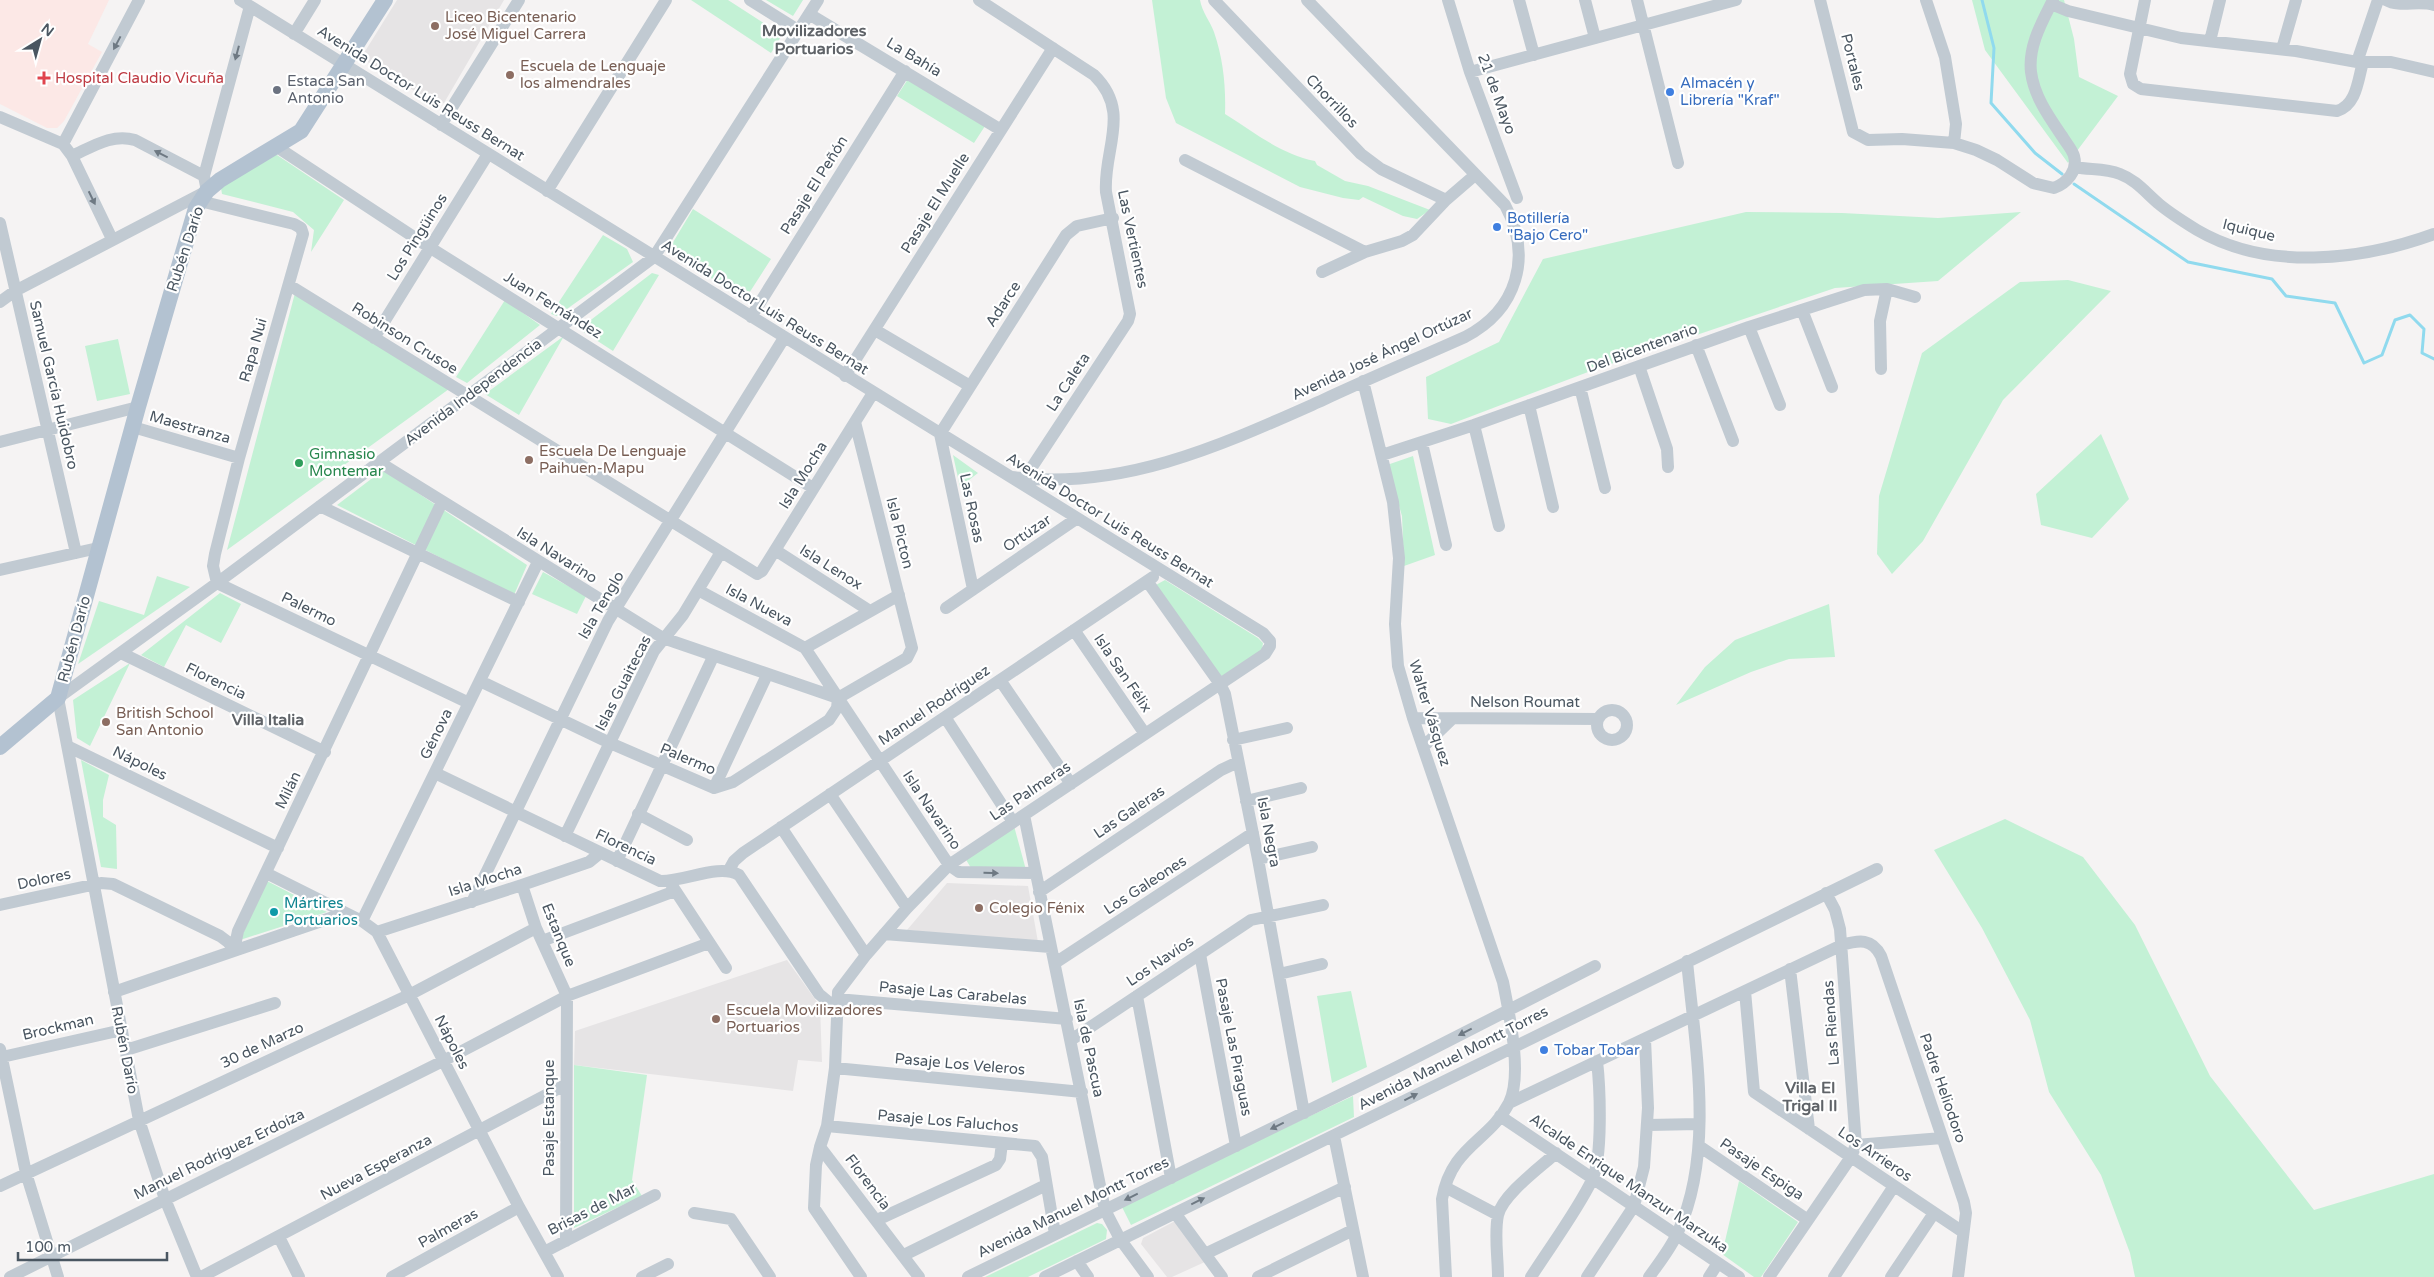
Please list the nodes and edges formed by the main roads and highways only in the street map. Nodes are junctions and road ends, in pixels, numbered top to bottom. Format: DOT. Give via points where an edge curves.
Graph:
graph roads {
  1 [pos="385,0"];
  2 [pos="58,698"];
  3 [pos="0,747"];
  1 -- 2 [label="main road, Rubén Darío" via="301,131 204,189 138,407"];
  2 -- 3 [label="main road, Avenida Independencia"];
}
